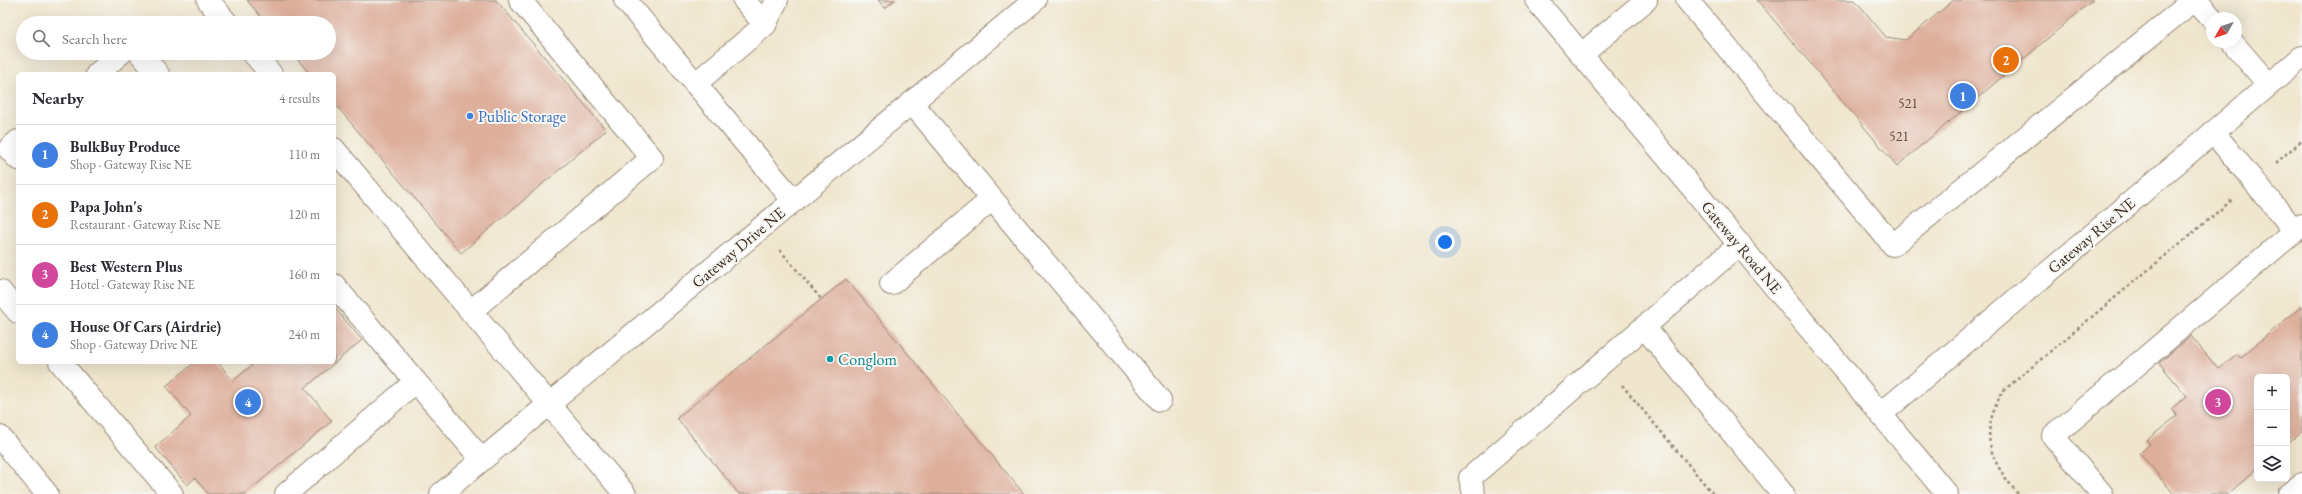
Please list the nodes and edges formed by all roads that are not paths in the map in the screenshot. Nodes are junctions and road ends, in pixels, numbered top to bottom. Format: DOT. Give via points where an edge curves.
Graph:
graph roads {
  1 [pos="208,0"];
  2 [pos="520,0"];
  3 [pos="625,0"];
  4 [pos="744,0"];
  5 [pos="777,0"];
  6 [pos="1035,0"];
  7 [pos="1536,0"];
  8 [pos="1646,0"];
  9 [pos="1688,0"];
  10 [pos="2195,0"];
  11 [pos="2206,12"];
  12 [pos="221,16"];
  13 [pos="765,25"];
  14 [pos="2237,48"];
  15 [pos="1581,55"];
  16 [pos="2302,57"];
  17 [pos="113,60"];
  18 [pos="146,60"];
  19 [pos="259,60"];
  20 [pos="98,72"];
  21 [pos="156,72"];
  22 [pos="268,72"];
  23 [pos="695,84"];
  24 [pos="2269,84"];
  25 [pos="912,103"];
  26 [pos="2213,132"];
  27 [pos="16,143"];
  28 [pos="336,151"];
  29 [pos="16,157"];
  30 [pos="992,199"];
  31 [pos="794,201"];
  32 [pos="2298,228"];
  33 [pos="1740,244"];
  34 [pos="891,284"];
  35 [pos="336,287"];
  36 [pos="0,291"];
  37 [pos="16,310"];
  38 [pos="472,311"];
  39 [pos="1644,328"];
  40 [pos="62,364"];
  41 [pos="415,382"];
  42 [pos="1160,400"];
  43 [pos="550,404"];
  44 [pos="1881,414"];
  45 [pos="0,437"];
  46 [pos="482,460"];
  47 [pos="2302,484"];
  48 [pos="47,494"];
  49 [pos="172,494"];
  50 [pos="286,494"];
  51 [pos="441,494"];
  52 [pos="625,494"];
  53 [pos="1474,494"];
  54 [pos="1782,494"];
  55 [pos="1947,494"];
  56 [pos="2102,494"];
  57 [pos="2289,494"];
  1 -- 12 [label="street"];
  2 -- 38 [label="street" via="652,158"];
  3 -- 23 [label="street"];
  4 -- 13 [label="street"];
  5 -- 13 [label="street"];
  6 -- 25 [label="street, Gateway Drive NE"];
  7 -- 15 [label="street, Gateway Road NE"];
  8 -- 15 [label="street"];
  9 -- 10 [label="street" via="1893,245"];
  10 -- 11 [label="street"];
  13 -- 23 [label="street"];
  14 -- 24 [label="street"];
  15 -- 33 [label="street, Gateway Road NE"];
  16 -- 24 [label="street, Gateway Rise NE"];
  17 -- 20 [label="street"];
  18 -- 21 [label="street"];
  19 -- 22 [label="street"];
  23 -- 31 [label="street"];
  24 -- 26 [label="street, Gateway Rise NE"];
  25 -- 30 [label="street"];
  25 -- 31 [label="street, Gateway Drive NE"];
  26 -- 32 [label="street"];
  26 -- 44 [label="street, Gateway Rise NE"];
  27 -- 29 [label="street" via="9,149"];
  28 -- 38 [label="street"];
  30 -- 34 [label="street"];
  30 -- 42 [label="street"];
  31 -- 43 [label="street, Gateway Drive NE"];
  32 -- 56 [label="street" via="2053,436"];
  33 -- 39 [label="street"];
  33 -- 44 [label="street, Gateway Road NE"];
  35 -- 41 [label="street"];
  36 -- 37 [label="street"];
  38 -- 43 [label="street"];
  39 -- 53 [label="street" via="1470,478"];
  39 -- 54 [label="street"];
  40 -- 49 [label="street"];
  41 -- 46 [label="street"];
  41 -- 50 [label="street"];
  43 -- 46 [label="street, Gateway Drive NE"];
  43 -- 52 [label="street"];
  44 -- 55 [label="street, Gateway Road NE"];
  45 -- 48 [label="street"];
  46 -- 51 [label="street, Gateway Drive NE"];
  47 -- 57 [label="street"];
}
